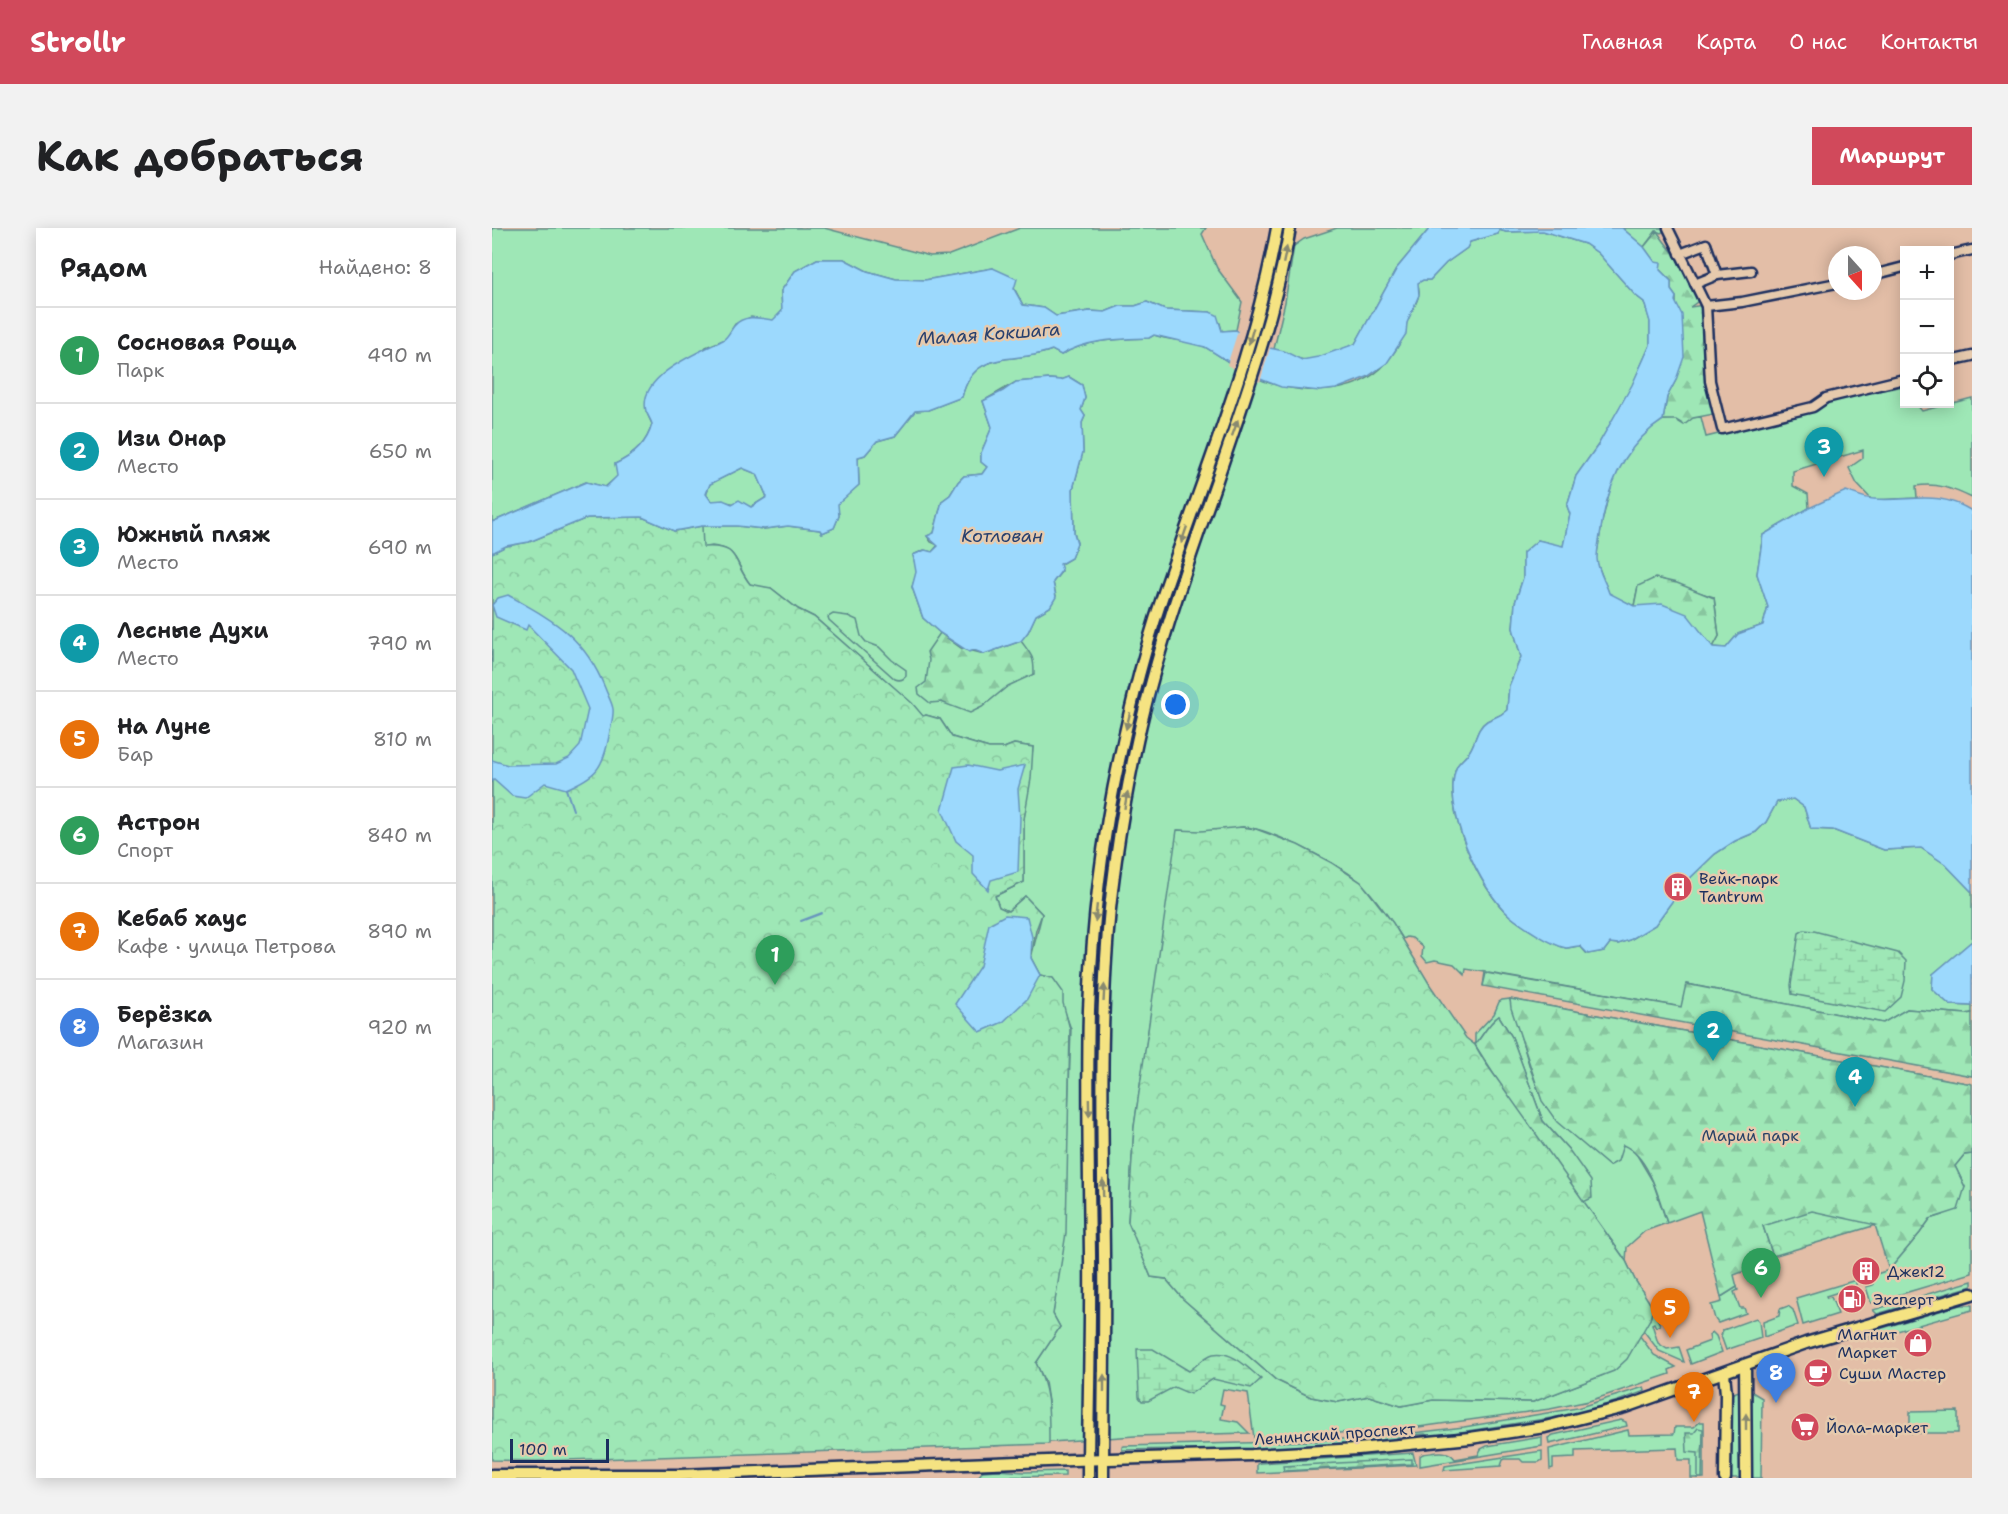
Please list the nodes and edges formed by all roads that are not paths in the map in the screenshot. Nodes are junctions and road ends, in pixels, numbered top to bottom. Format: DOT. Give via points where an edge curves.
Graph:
graph roads {
  1 [pos="1277,228"];
  2 [pos="1290,228"];
  3 [pos="1668,228"];
  4 [pos="1972,250"];
  5 [pos="1680,254"];
  6 [pos="1954,254"];
  7 [pos="1900,268"];
  8 [pos="1751,271"];
  9 [pos="1882,273"];
  10 [pos="1717,275"];
  11 [pos="1695,284"];
  12 [pos="1828,285"];
  13 [pos="1706,306"];
  14 [pos="1972,356"];
  15 [pos="1954,360"];
  16 [pos="1900,380"];
  17 [pos="1972,1294"];
  18 [pos="1745,1365"];
  19 [pos="1724,1373"];
  20 [pos="1088,1460"];
  21 [pos="1103,1460"];
  22 [pos="492,1475"];
  23 [pos="679,1475"];
  24 [pos="532,1477"];
  25 [pos="579,1477"];
  26 [pos="653,1478"];
  27 [pos="1088,1478"];
  28 [pos="1103,1478"];
  29 [pos="1725,1478"];
  30 [pos="1746,1478"];
  1 -- 20 [label="main road, one-way" via="1239,377 1160,604 1114,783 1100,876 1089,1008"];
  21 -- 2 [label="main road, one-way" via="1102,1064 1112,889 1147,699 1252,381"];
  3 -- 5 [label="street"];
  4 -- 6 [label="street"];
  5 -- 10 [label="street" via="1706,244"];
  5 -- 11 [label="street"];
  7 -- 9 [label="street"];
  8 -- 10 [label="street"];
  10 -- 11 [label="street"];
  11 -- 13 [label="street"];
  12 -- 13 [label="street"];
  13 -- 16 [label="street" via="1710,381 1722,429"];
  14 -- 15 [label="street"];
  17 -- 18 [label="main road, Ленинский проспект" via="1846,1330"];
  18 -- 19 [label="main road, Ленинский проспект"];
  30 -- 18 [label="main road, one-way"];
  19 -- 21 [label="main road, Ленинский проспект" via="1581,1419 1470,1438 1261,1455"];
  19 -- 29 [label="main road"];
  20 -- 21 [label="main road, Ленинский проспект"];
  20 -- 23 [label="main road, Ленинский проспект"];
  20 -- 27 [label="main road"];
  21 -- 28 [label="main road"];
  22 -- 24 [label="main road, Ленинский проспект"];
  23 -- 25 [label="main road, Ленинский проспект"];
  23 -- 26 [label="main road, Ленинский проспект"];
  24 -- 25 [label="main road, Ленинский проспект"];
}
